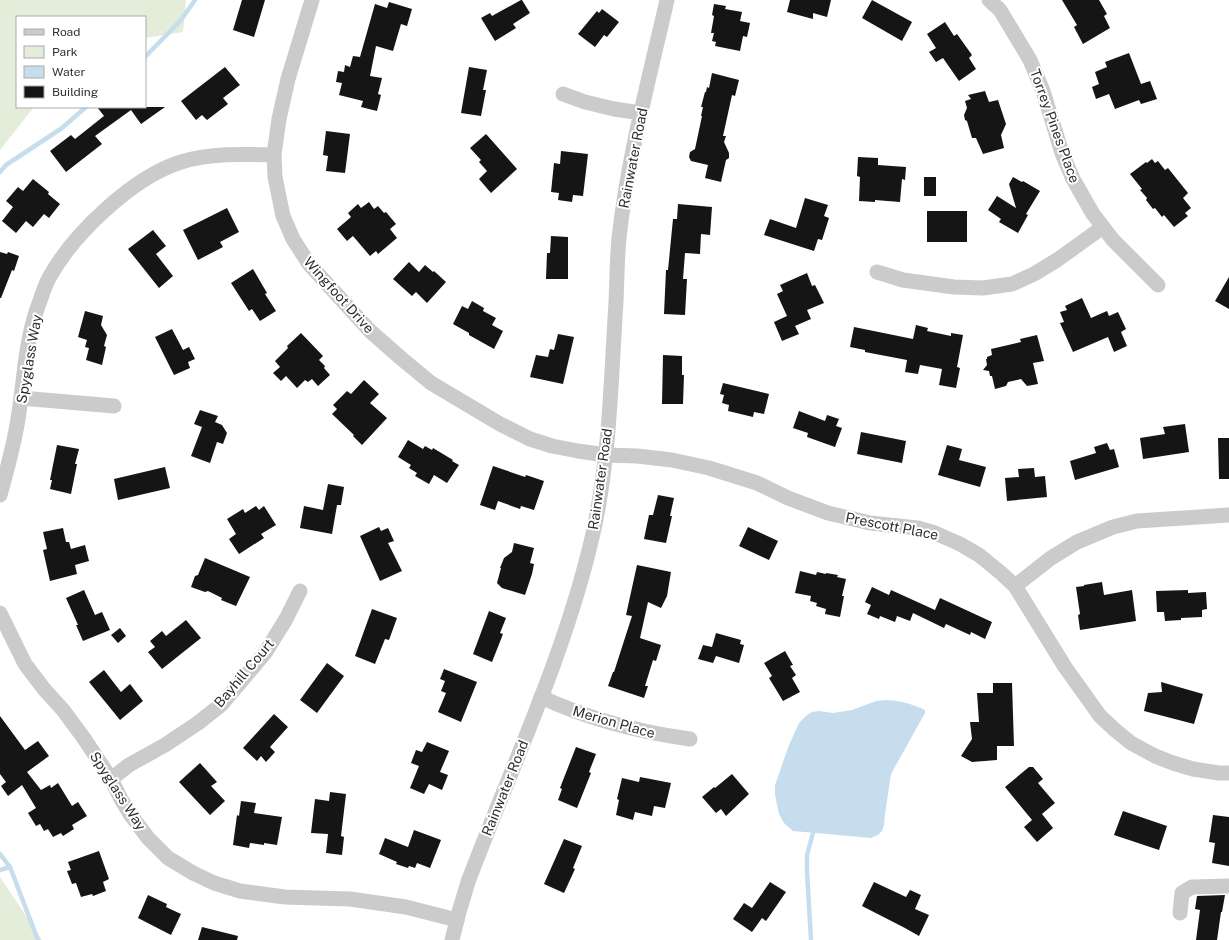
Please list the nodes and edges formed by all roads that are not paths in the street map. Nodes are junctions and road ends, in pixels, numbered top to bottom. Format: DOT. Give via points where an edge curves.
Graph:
graph roads {
  1 [pos="312,0"];
  2 [pos="667,0"];
  3 [pos="989,0"];
  4 [pos="563,94"];
  5 [pos="641,113"];
  6 [pos="274,155"];
  7 [pos="1103,227"];
  8 [pos="877,272"];
  9 [pos="1158,285"];
  10 [pos="21,398"];
  11 [pos="114,406"];
  12 [pos="606,455"];
  13 [pos="0,495"];
  14 [pos="1229,515"];
  15 [pos="1015,586"];
  16 [pos="300,591"];
  17 [pos="0,613"];
  18 [pos="541,697"];
  19 [pos="690,739"];
  20 [pos="1229,772"];
  21 [pos="111,779"];
  22 [pos="1229,886"];
  23 [pos="1180,914"];
  24 [pos="457,920"];
  25 [pos="452,940"];
  1 -- 6 [label="street, Wingfoot Drive" via="288,79"];
  2 -- 5 [label="street, Rainwater Road"];
  3 -- 7 [label="street, Torrey Pines Place" via="1000,10 1030,60 1073,179"];
  4 -- 5 [label="street" via="585,102"];
  5 -- 12 [label="street, Rainwater Road" via="619,240"];
  6 -- 10 [label="street, Spyglass Way" via="240,154 180,162 125,193 93,222 69,247 49,278 30,339"];
  6 -- 12 [label="street, Wingfoot Drive" via="275,177 283,216 293,239 309,264 370,331 431,383 500,424 530,439 552,446"];
  7 -- 8 [label="street" via="1057,260 1012,284 983,288 954,287 903,280"];
  7 -- 9 [label="street, Torrey Pines Place"];
  10 -- 11 [label="street"];
  10 -- 13 [label="street, Spyglass Way" via="15,438"];
  12 -- 15 [label="street, Prescott Place" via="672,460 709,468 757,483 828,513 870,523 918,528 935,533 978,555"];
  12 -- 18 [label="street, Rainwater Road" via="583,574 562,642"];
  14 -- 15 [label="street" via="1136,521 1113,527 1077,542"];
  15 -- 20 [label="street, Prescott Place" via="1065,667 1100,716 1115,730 1155,756 1173,763 1193,769"];
  16 -- 21 [label="street, Bayhill Court" via="265,653 222,704 198,723 129,765"];
  17 -- 21 [label="street, Spyglass Way" via="25,664 63,710"];
  18 -- 19 [label="street, Merion Place" via="620,726"];
  18 -- 24 [label="street, Rainwater Road" via="468,882"];
  21 -- 24 [label="street, Spyglass Way" via="130,814 148,838 168,858 214,883 240,891 285,897 350,898 406,907"];
  22 -- 23 [label="street" via="1192,887 1182,893"];
  24 -- 25 [label="street, Rainwater Road"];
}
